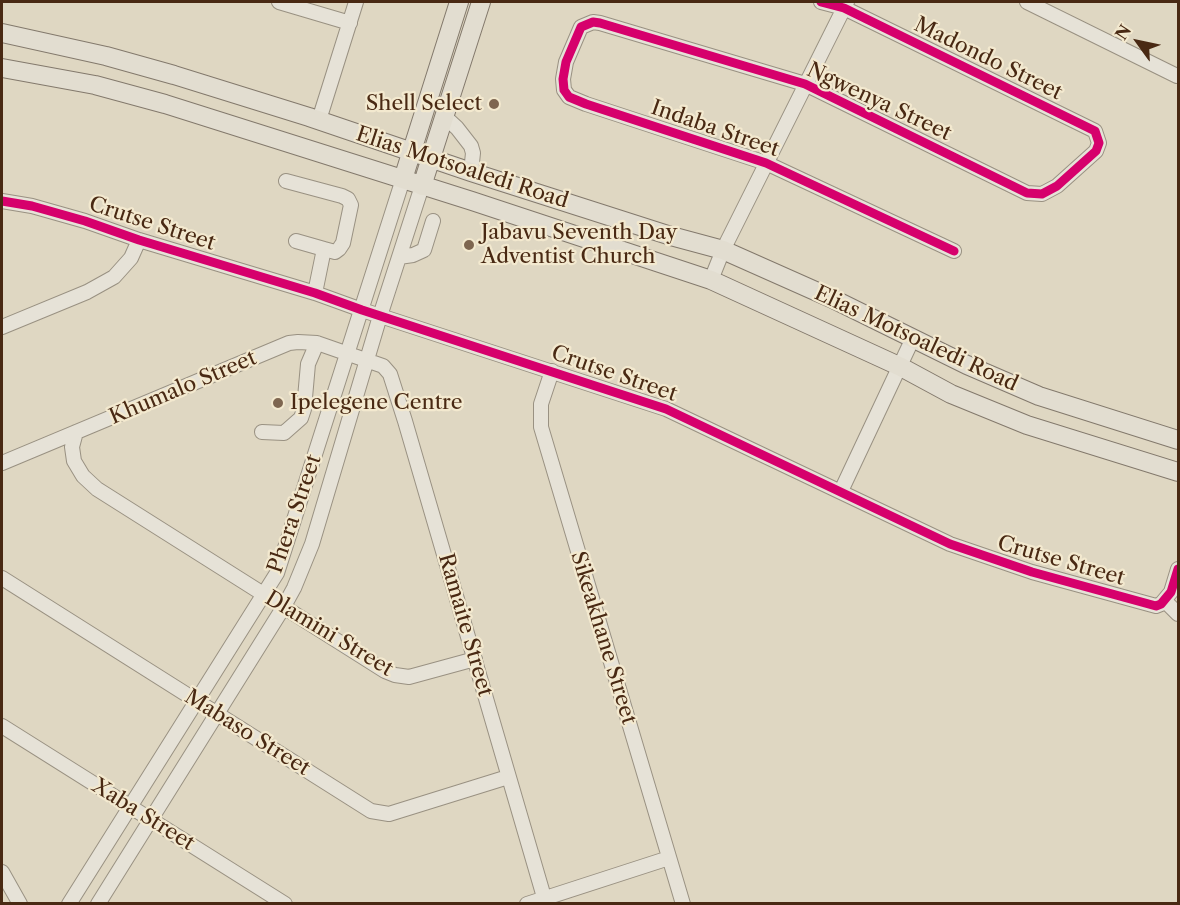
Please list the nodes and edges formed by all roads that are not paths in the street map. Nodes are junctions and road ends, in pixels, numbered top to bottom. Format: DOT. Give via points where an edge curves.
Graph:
graph roads {
  1 [pos="279,2"];
  2 [pos="356,2"];
  3 [pos="459,2"];
  4 [pos="481,2"];
  5 [pos="821,2"];
  6 [pos="1027,2"];
  7 [pos="845,5"];
  8 [pos="350,23"];
  9 [pos="587,24"];
  10 [pos="2,33"];
  11 [pos="439,67"];
  12 [pos="2,68"];
  13 [pos="459,73"];
  14 [pos="1177,76"];
  15 [pos="805,84"];
  16 [pos="444,116"];
  17 [pos="319,120"];
  18 [pos="1098,143"];
  19 [pos="412,153"];
  20 [pos="431,159"];
  21 [pos="766,163"];
  22 [pos="475,174"];
  23 [pos="403,179"];
  24 [pos="286,181"];
  25 [pos="422,186"];
  26 [pos="2,201"];
  27 [pos="472,201"];
  28 [pos="433,221"];
  29 [pos="139,240"];
  30 [pos="296,241"];
  31 [pos="324,249"];
  32 [pos="723,250"];
  33 [pos="954,251"];
  34 [pos="399,257"];
  35 [pos="711,280"];
  36 [pos="315,293"];
  37 [pos="362,310"];
  38 [pos="380,316"];
  39 [pos="2,327"];
  40 [pos="913,338"];
  41 [pos="317,343"];
  42 [pos="346,355"];
  43 [pos="367,361"];
  44 [pos="901,367"];
  45 [pos="552,371"];
  46 [pos="76,432"];
  47 [pos="262,432"];
  48 [pos="1179,440"];
  49 [pos="2,463"];
  50 [pos="1179,472"];
  51 [pos="840,490"];
  52 [pos="1179,569"];
  53 [pos="2,578"];
  54 [pos="264,596"];
  55 [pos="1165,601"];
  56 [pos="283,608"];
  57 [pos="1179,614"];
  58 [pos="475,659"];
  59 [pos="196,700"];
  60 [pos="218,714"];
  61 [pos="2,726"];
  62 [pos="508,777"];
  63 [pos="130,806"];
  64 [pos="151,819"];
  65 [pos="669,858"];
  66 [pos="2,872"];
  67 [pos="545,901"];
  68 [pos="20,903"];
  69 [pos="69,903"];
  70 [pos="98,903"];
  71 [pos="285,903"];
  72 [pos="527,903"];
  73 [pos="683,903"];
  1 -- 8 [label="street"];
  2 -- 8 [label="street"];
  3 -- 11 [label="main road, Phera Street"];
  4 -- 13 [label="main road, Phera Street"];
  5 -- 7 [label="street, Madondo Street"];
  6 -- 14 [label="street"];
  7 -- 15 [label="street"];
  7 -- 18 [label="street, Madondo Street" via="1095,131"];
  8 -- 17 [label="street"];
  9 -- 15 [label="street, Ngwenya Street" via="612,26"];
  9 -- 21 [label="street, Indaba Street" via="581,27 566,62 563,79 569,97"];
  10 -- 17 [label="main road, Elias Motsoaledi Road" via="106,56"];
  11 -- 13 [label="main road"];
  11 -- 19 [label="main road, Phera Street"];
  12 -- 23 [label="main road, Elias Motsoaledi Road" via="95,85 165,104"];
  13 -- 16 [label="main road, Phera Street"];
  15 -- 18 [label="street, Ngwenya Street" via="1027,193 1042,194 1057,186 1096,152"];
  15 -- 21 [label="street"];
  16 -- 20 [label="main road, Phera Street"];
  16 -- 22 [label="street" via="471,146"];
  17 -- 19 [label="main road, Elias Motsoaledi Road"];
  19 -- 20 [label="main road, Elias Motsoaledi Road"];
  19 -- 23 [label="main road, Phera Street"];
  20 -- 22 [label="main road, Elias Motsoaledi Road"];
  20 -- 25 [label="main road, Phera Street"];
  21 -- 32 [label="street"];
  21 -- 33 [label="street, Indaba Street"];
  22 -- 27 [label="main road"];
  22 -- 32 [label="main road, Elias Motsoaledi Road"];
  23 -- 25 [label="main road, Elias Motsoaledi Road"];
  23 -- 37 [label="street, Phera Street"];
  24 -- 31 [label="street" via="342,196 351,205 343,243 335,252"];
  25 -- 27 [label="main road, Elias Motsoaledi Road"];
  25 -- 34 [label="street, Phera Street"];
  26 -- 29 [label="street, Crutse Street" via="85,221"];
  27 -- 35 [label="main road, Elias Motsoaledi Road"];
  28 -- 34 [label="street" via="424,250"];
  29 -- 36 [label="street, Crutse Street"];
  29 -- 39 [label="street" via="131,258 114,277"];
  30 -- 31 [label="street"];
  31 -- 36 [label="street"];
  32 -- 35 [label="street"];
  32 -- 40 [label="main road, Elias Motsoaledi Road"];
  34 -- 38 [label="street, Phera Street"];
  35 -- 44 [label="main road, Elias Motsoaledi Road"];
  36 -- 37 [label="street, Crutse Street"];
  37 -- 38 [label="street, Crutse Street"];
  37 -- 42 [label="street, Phera Street"];
  38 -- 43 [label="street, Phera Street"];
  38 -- 45 [label="street, Crutse Street"];
  40 -- 44 [label="street"];
  40 -- 48 [label="main road, Elias Motsoaledi Road" via="1039,396"];
  41 -- 42 [label="street, Khumalo Street"];
  41 -- 46 [label="street, Khumalo Street" via="290,343"];
  41 -- 47 [label="street" via="308,364 301,418 284,433"];
  42 -- 43 [label="street, Khumalo Street"];
  42 -- 54 [label="street, Phera Street" via="277,573"];
  43 -- 56 [label="street, Phera Street" via="312,544"];
  43 -- 58 [label="street, Ramaite Street" via="383,366 393,381"];
  44 -- 50 [label="main road, Elias Motsoaledi Road" via="951,394 1027,425"];
  44 -- 51 [label="street"];
  45 -- 51 [label="street, Crutse Street" via="666,409"];
  45 -- 65 [label="street, Sikeakhane Street" via="541,404 543,434"];
  46 -- 49 [label="street, Khumalo Street"];
  46 -- 54 [label="street, Dlamini Street" via="74,461 89,483"];
  51 -- 55 [label="street, Crutse Street" via="984,557 1144,604 1156,606"];
  52 -- 55 [label="street"];
  53 -- 59 [label="street, Mabaso Street"];
  54 -- 56 [label="street, Dlamini Street"];
  54 -- 59 [label="street, Phera Street"];
  55 -- 57 [label="street"];
  56 -- 58 [label="street, Dlamini Street" via="394,675 409,677"];
  56 -- 60 [label="street, Phera Street"];
  58 -- 62 [label="street, Ramaite Street"];
  59 -- 60 [label="street, Mabaso Street"];
  59 -- 63 [label="street, Phera Street"];
  60 -- 62 [label="street, Mabaso Street" via="364,807 382,814"];
  60 -- 64 [label="street, Phera Street"];
  61 -- 63 [label="street, Xaba Street"];
  62 -- 67 [label="street, Ramaite Street"];
  63 -- 64 [label="street, Xaba Street"];
  63 -- 69 [label="street, Phera Street"];
  64 -- 70 [label="street, Phera Street"];
  64 -- 71 [label="street, Xaba Street"];
  65 -- 67 [label="street"];
  65 -- 73 [label="street, Sikeakhane Street"];
  66 -- 68 [label="street"];
  67 -- 72 [label="street"];
}
